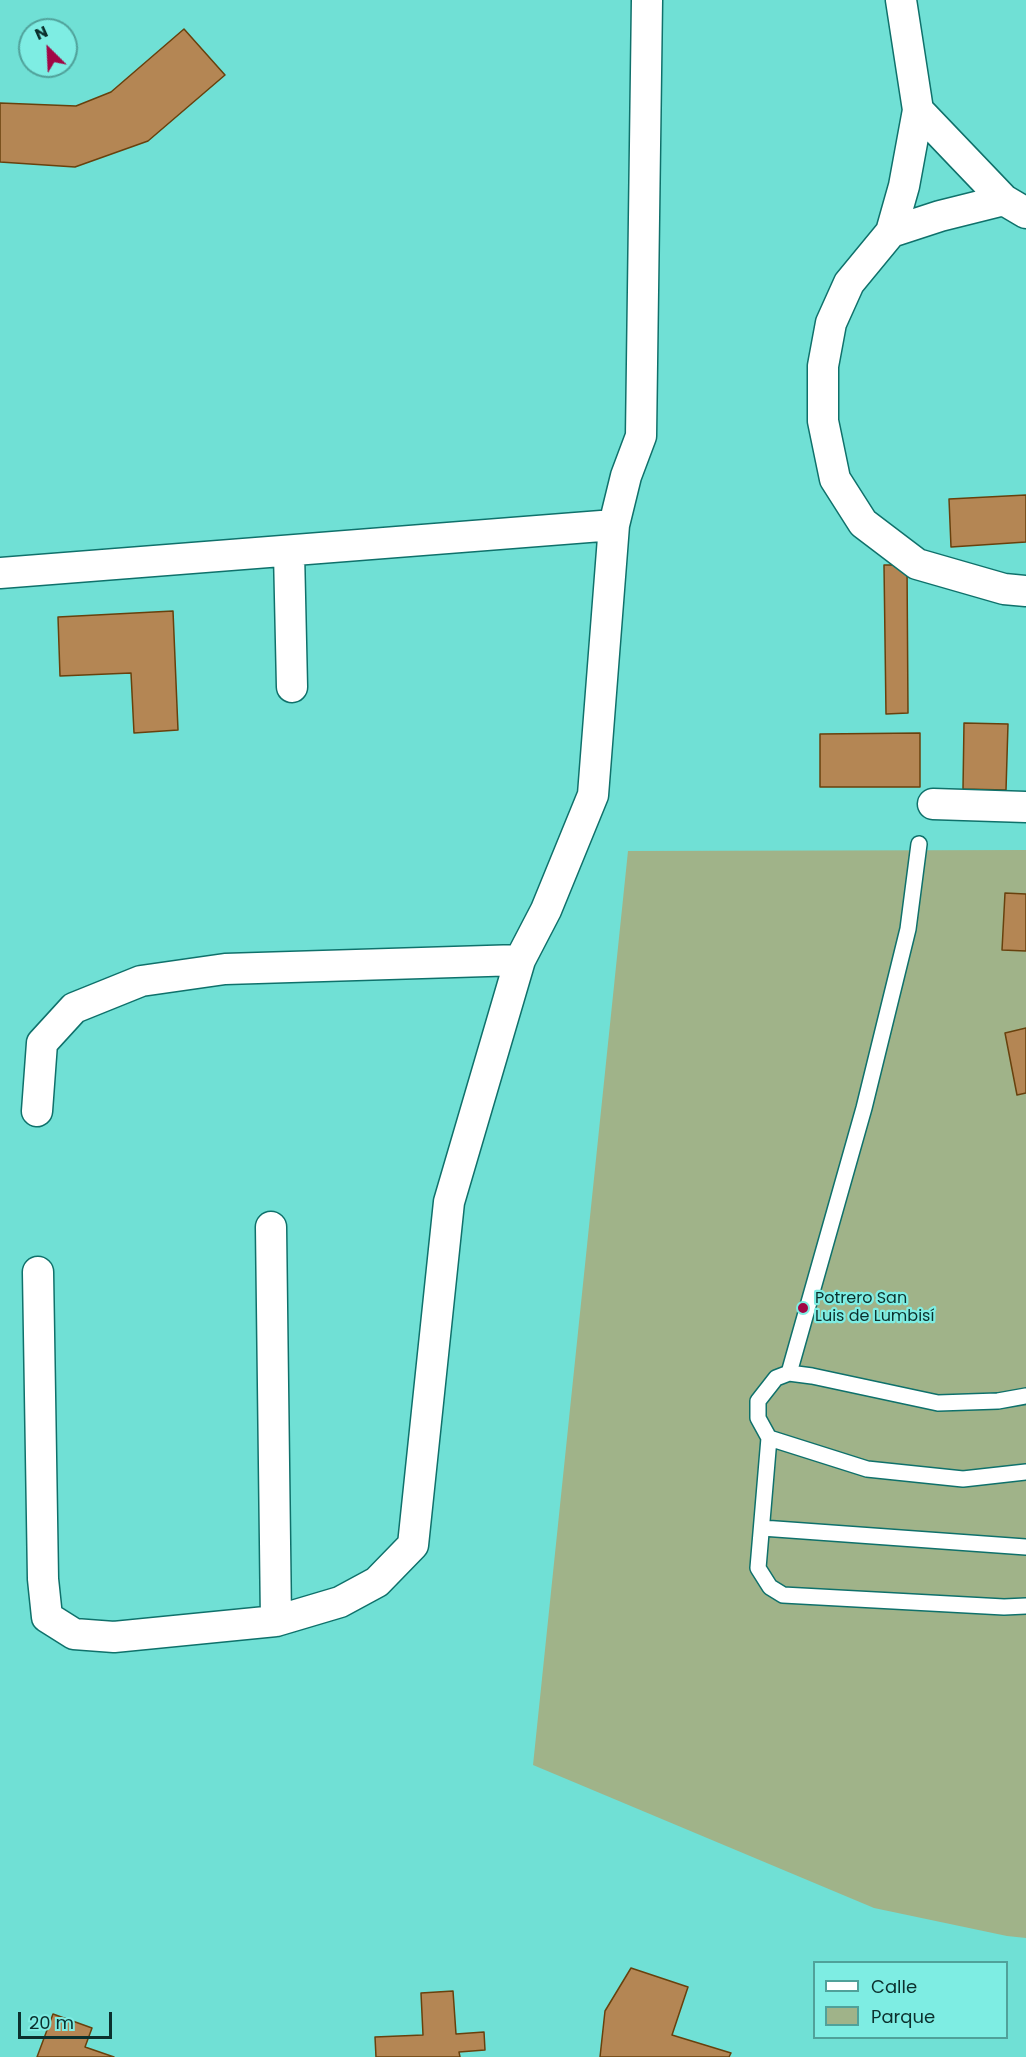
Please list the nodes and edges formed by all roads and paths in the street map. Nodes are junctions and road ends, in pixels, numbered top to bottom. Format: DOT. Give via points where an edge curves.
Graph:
graph roads {
  1 [pos="647,0"];
  2 [pos="901,0"];
  3 [pos="918,110"];
  4 [pos="1015,206"];
  5 [pos="891,232"];
  6 [pos="614,525"];
  7 [pos="289,552"];
  8 [pos="0,573"];
  9 [pos="1026,591"];
  10 [pos="292,687"];
  11 [pos="933,804"];
  12 [pos="1026,807"];
  13 [pos="919,844"];
  14 [pos="520,960"];
  15 [pos="37,1111"];
  16 [pos="271,1227"];
  17 [pos="38,1272"];
  18 [pos="789,1373"];
  19 [pos="1026,1396"];
  20 [pos="769,1438"];
  21 [pos="1026,1472"];
  22 [pos="762,1528"];
  23 [pos="1026,1546"];
  24 [pos="1026,1606"];
  25 [pos="276,1621"];
  1 -- 6 [label="street" via="641,436"];
  2 -- 3 [label="street"];
  3 -- 4 [label="street"];
  3 -- 5 [label="street"];
  4 -- 5 [label="street" via="940,216"];
  5 -- 9 [label="street" via="849,283 831,323 823,366 823,421 835,479 863,523 916,564 1004,589"];
  6 -- 7 [label="street"];
  6 -- 14 [label="street" via="593,795 546,910"];
  7 -- 8 [label="street"];
  7 -- 10 [label="street"];
  11 -- 12 [label="street"];
  13 -- 18 [label="lane" via="906,940 864,1108"];
  14 -- 15 [label="street" via="225,969 141,981 74,1008 42,1043"];
  14 -- 25 [label="street" via="449,1202 413,1545 368,1587 340,1602"];
  16 -- 25 [label="street"];
  17 -- 25 [label="street" via="43,1579 47,1617 74,1634 114,1637"];
  18 -- 19 [label="lane" via="938,1403"];
  18 -- 20 [label="lane" via="776,1378 758,1401 759,1418"];
  20 -- 21 [label="lane" via="867,1469 963,1479"];
  20 -- 22 [label="lane"];
  22 -- 23 [label="lane"];
  22 -- 24 [label="lane" via="758,1568 770,1587 783,1595"];
}
